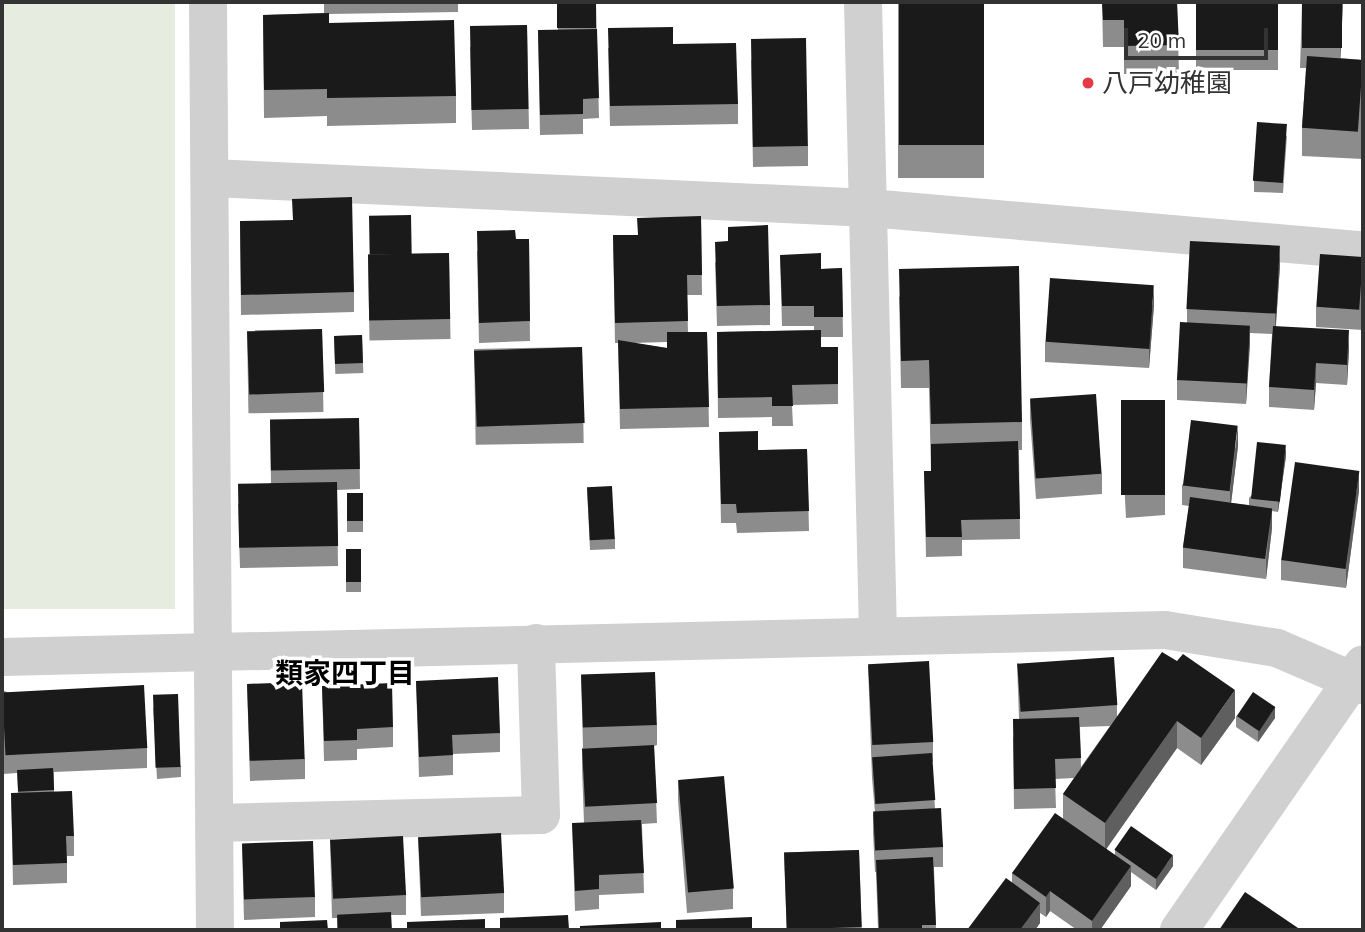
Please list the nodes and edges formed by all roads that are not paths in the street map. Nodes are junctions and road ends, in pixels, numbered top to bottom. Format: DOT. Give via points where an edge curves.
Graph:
graph roads {
  1 [pos="208,2"];
  2 [pos="863,2"];
  3 [pos="212,178"];
  4 [pos="869,208"];
  5 [pos="1363,250"];
  6 [pos="878,634"];
  7 [pos="536,643"];
  8 [pos="214,652"];
  9 [pos="2,657"];
  10 [pos="1360,676"];
  11 [pos="215,823"];
  12 [pos="215,930"];
  13 [pos="1179,930"];
  1 -- 3 [label="street"];
  2 -- 4 [label="street"];
  3 -- 4 [label="street"];
  3 -- 8 [label="street"];
  4 -- 5 [label="street"];
  4 -- 6 [label="street"];
  6 -- 7 [label="street"];
  6 -- 10 [label="street" via="1165,630 1277,648"];
  7 -- 8 [label="street"];
  7 -- 11 [label="street" via="541,815"];
  8 -- 9 [label="street"];
  8 -- 11 [label="street"];
  10 -- 13 [label="street"];
  11 -- 12 [label="street"];
}
